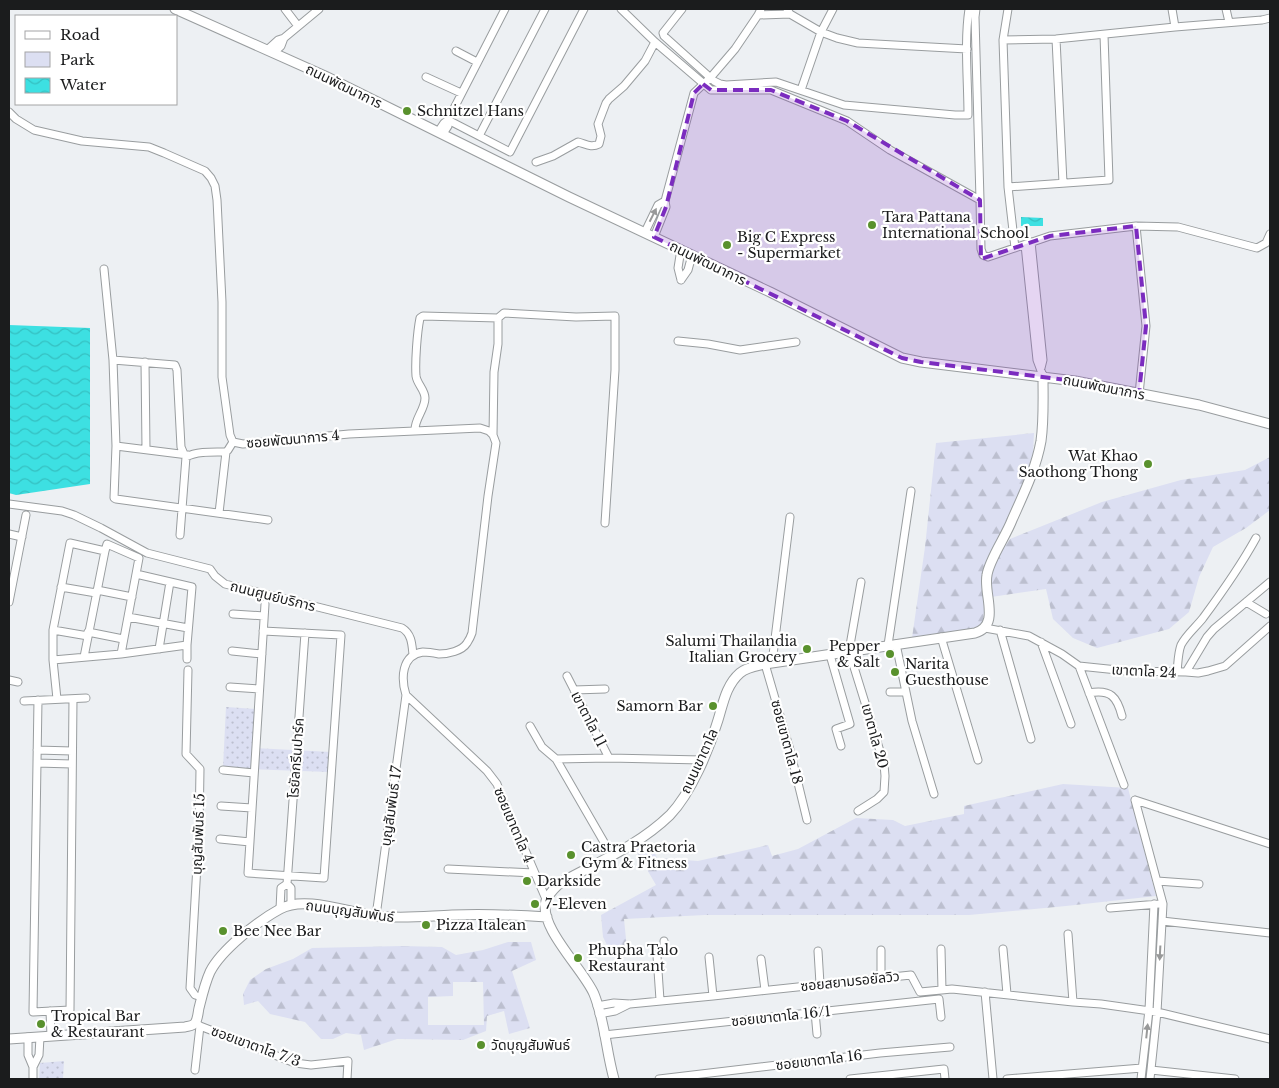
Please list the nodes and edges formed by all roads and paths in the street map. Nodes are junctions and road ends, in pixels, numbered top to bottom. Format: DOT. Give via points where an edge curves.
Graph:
graph roads {
  1 [pos="176,9"];
  2 [pos="285,9"];
  3 [pos="319,9"];
  4 [pos="505,9"];
  5 [pos="545,9"];
  6 [pos="584,9"];
  7 [pos="621,9"];
  8 [pos="682,9"];
  9 [pos="833,9"];
  10 [pos="969,9"];
  11 [pos="976,9"];
  12 [pos="1008,9"];
  13 [pos="1172,9"];
  14 [pos="1226,9"];
  15 [pos="760,12"];
  16 [pos="788,12"];
  17 [pos="1270,18"];
  18 [pos="1229,22"];
  19 [pos="298,26"];
  20 [pos="1174,27"];
  21 [pos="821,32"];
  22 [pos="1104,34"];
  23 [pos="1056,39"];
  24 [pos="1003,40"];
  25 [pos="655,42"];
  26 [pos="967,49"];
  27 [pos="456,51"];
  28 [pos="270,52"];
  29 [pos="477,62"];
  30 [pos="426,77"];
  31 [pos="711,77"];
  32 [pos="703,84"];
  33 [pos="801,90"];
  34 [pos="461,93"];
  35 [pos="9,112"];
  36 [pos="448,120"];
  37 [pos="441,133"];
  38 [pos="479,136"];
  39 [pos="536,162"];
  40 [pos="1063,183"];
  41 [pos="1008,187"];
  42 [pos="980,200"];
  43 [pos="665,201"];
  44 [pos="1136,226"];
  45 [pos="644,232"];
  46 [pos="1270,234"];
  47 [pos="654,237"];
  48 [pos="1028,244"];
  49 [pos="1015,248"];
  50 [pos="681,249"];
  51 [pos="692,255"];
  52 [pos="104,269"];
  53 [pos="498,318"];
  54 [pos="678,341"];
  55 [pos="796,342"];
  56 [pos="113,360"];
  57 [pos="145,362"];
  58 [pos="1042,372"];
  59 [pos="1139,394"];
  60 [pos="1270,424"];
  61 [pos="415,431"];
  62 [pos="493,435"];
  63 [pos="233,442"];
  64 [pos="116,446"];
  65 [pos="146,449"];
  66 [pos="226,452"];
  67 [pos="186,455"];
  68 [pos="911,491"];
  69 [pos="9,504"];
  70 [pos="182,508"];
  71 [pos="219,513"];
  72 [pos="26,515"];
  73 [pos="790,517"];
  74 [pos="268,520"];
  75 [pos="606,523"];
  76 [pos="9,534"];
  77 [pos="180,535"];
  78 [pos="22,537"];
  79 [pos="1256,538"];
  80 [pos="105,551"];
  81 [pos="136,574"];
  82 [pos="170,582"];
  83 [pos="861,582"];
  84 [pos="1270,582"];
  85 [pos="61,587"];
  86 [pos="97,591"];
  87 [pos="132,597"];
  88 [pos="9,602"];
  89 [pos="1246,602"];
  90 [pos="265,604"];
  91 [pos="233,614"];
  92 [pos="1266,614"];
  93 [pos="264,616"];
  94 [pos="128,617"];
  95 [pos="163,623"];
  96 [pos="1270,626"];
  97 [pos="188,628"];
  98 [pos="985,628"];
  99 [pos="53,630"];
  100 [pos="1000,630"];
  101 [pos="263,631"];
  102 [pos="305,632"];
  103 [pos="88,634"];
  104 [pos="941,637"];
  105 [pos="124,639"];
  106 [pos="1041,642"];
  107 [pos="892,644"];
  108 [pos="187,645"];
  109 [pos="159,649"];
  110 [pos="232,651"];
  111 [pos="850,651"];
  112 [pos="120,654"];
  113 [pos="262,654"];
  114 [pos="413,655"];
  115 [pos="830,655"];
  116 [pos="84,657"];
  117 [pos="187,659"];
  118 [pos="52,660"];
  119 [pos="768,664"];
  120 [pos="1079,666"];
  121 [pos="188,670"];
  122 [pos="1177,672"];
  123 [pos="1186,672"];
  124 [pos="567,676"];
  125 [pos="9,680"];
  126 [pos="18,682"];
  127 [pos="230,687"];
  128 [pos="259,689"];
  129 [pos="605,689"];
  130 [pos="574,690"];
  131 [pos="890,692"];
  132 [pos="906,692"];
  133 [pos="1090,693"];
  134 [pos="406,695"];
  135 [pos="86,698"];
  136 [pos="73,699"];
  137 [pos="38,700"];
  138 [pos="57,700"];
  139 [pos="24,701"];
  140 [pos="1122,716"];
  141 [pos="1071,724"];
  142 [pos="530,726"];
  143 [pos="1031,739"];
  144 [pos="841,746"];
  145 [pos="37,750"];
  146 [pos="72,751"];
  147 [pos="609,758"];
  148 [pos="556,759"];
  149 [pos="702,760"];
  150 [pos="978,760"];
  151 [pos="37,763"];
  152 [pos="72,764"];
  153 [pos="223,770"];
  154 [pos="254,773"];
  155 [pos="1124,785"];
  156 [pos="934,794"];
  157 [pos="221,806"];
  158 [pos="252,808"];
  159 [pos="858,811"];
  160 [pos="807,820"];
  161 [pos="220,840"];
  162 [pos="250,842"];
  163 [pos="1270,844"];
  164 [pos="612,856"];
  165 [pos="448,869"];
  166 [pos="534,873"];
  167 [pos="287,875"];
  168 [pos="1156,881"];
  169 [pos="287,884"];
  170 [pos="1199,884"];
  171 [pos="546,899"];
  172 [pos="1154,904"];
  173 [pos="1163,904"];
  174 [pos="291,905"];
  175 [pos="1110,908"];
  176 [pos="280,909"];
  177 [pos="376,916"];
  178 [pos="547,917"];
  179 [pos="1162,921"];
  180 [pos="1270,932"];
  181 [pos="1068,934"];
  182 [pos="664,941"];
  183 [pos="1003,948"];
  184 [pos="941,949"];
  185 [pos="881,950"];
  186 [pos="818,951"];
  187 [pos="709,957"];
  188 [pos="761,959"];
  189 [pos="881,978"];
  190 [pos="820,984"];
  191 [pos="764,990"];
  192 [pos="942,990"];
  193 [pos="985,992"];
  194 [pos="1007,994"];
  195 [pos="713,996"];
  196 [pos="202,998"];
  197 [pos="660,1000"];
  198 [pos="1074,1002"];
  199 [pos="598,1010"];
  200 [pos="50,1011"];
  201 [pos="1153,1011"];
  202 [pos="815,1012"];
  203 [pos="941,1017"];
  204 [pos="198,1024"];
  205 [pos="817,1034"];
  206 [pos="604,1035"];
  207 [pos="51,1036"];
  208 [pos="28,1037"];
  209 [pos="40,1037"];
  210 [pos="9,1039"];
  211 [pos="1270,1039"];
  212 [pos="950,1047"];
  213 [pos="33,1067"];
  214 [pos="1142,1068"];
  215 [pos="195,1070"];
  216 [pos="1151,1070"];
  217 [pos="33,1079"];
  218 [pos="347,1079"];
  219 [pos="614,1079"];
  220 [pos="659,1079"];
  221 [pos="850,1079"];
  222 [pos="945,1079"];
  223 [pos="993,1079"];
  224 [pos="1007,1079"];
  225 [pos="1141,1079"];
  226 [pos="1150,1079"];
  227 [pos="1235,1079"];
  1 -- 28 [label="street, ถนนพัฒนาการ"];
  2 -- 19 [label="street"];
  3 -- 19 [label="street"];
  4 -- 29 [label="street"];
  5 -- 38 [label="street"];
  6 -- 38 [label="street" via="510,152"];
  7 -- 25 [label="street"];
  8 -- 31 [label="street" via="663,34"];
  9 -- 21 [label="street"];
  10 -- 26 [label="street"];
  11 -- 42 [label="street"];
  12 -- 24 [label="street"];
  13 -- 20 [label="street"];
  14 -- 18 [label="street"];
  15 -- 16 [label="street"];
  15 -- 31 [label="street"];
  16 -- 21 [label="street"];
  17 -- 18 [label="street"];
  18 -- 20 [label="street"];
  19 -- 28 [label="street" via="284,38 281,46"];
  20 -- 22 [label="street"];
  21 -- 26 [label="street" via="858,43"];
  21 -- 33 [label="street"];
  22 -- 23 [label="street"];
  22 -- 40 [label="street" via="1109,180"];
  23 -- 24 [label="street"];
  23 -- 40 [label="street"];
  24 -- 41 [label="street"];
  25 -- 32 [label="street"];
  25 -- 39 [label="street" via="645,61 606,104 598,124 599,144 578,142"];
  26 -- 33 [label="street" via="968,115 844,105"];
  27 -- 29 [label="street"];
  28 -- 37 [label="street, ถนนพัฒนาการ"];
  29 -- 34 [label="street"];
  30 -- 34 [label="street"];
  31 -- 32 [label="street"];
  31 -- 33 [label="street" via="726,85 776,82"];
  32 -- 42 [label="street" via="711,90 771,90 848,122 890,150"];
  32 -- 43 [label="street" via="694,93"];
  34 -- 36 [label="street"];
  35 -- 63 [label="street, ซอยพัฒนาการ 4" via="34,130 82,141 149,147 205,171 211,178 216,186 218,205 222,377"];
  36 -- 37 [label="street" via="448,126"];
  36 -- 38 [label="street"];
  37 -- 45 [label="street, ถนนพัฒนาการ"];
  40 -- 41 [label="street"];
  41 -- 49 [label="street"];
  42 -- 49 [label="street" via="982,254 988,257"];
  45 -- 43 [label="street, one-way" via="658,205"];
  43 -- 47 [label="street" via="666,208"];
  44 -- 46 [label="street" via="1178,227 1257,248 1266,243"];
  44 -- 48 [label="street" via="1050,236"];
  44 -- 59 [label="street" via="1146,326"];
  45 -- 47 [label="street, ถนนพัฒนาการ"];
  47 -- 50 [label="street, ถนนพัฒนาการ"];
  48 -- 49 [label="street"];
  48 -- 58 [label="street" via="1037,360"];
  50 -- 51 [label="street, ถนนพัฒนาการ"];
  50 -- 51 [label="street" via="678,268 681,280"];
  51 -- 58 [label="street, ถนนพัฒนาการ" via="902,358"];
  52 -- 56 [label="street"];
  53 -- 61 [label="street" via="420,318 416,378 425,398"];
  53 -- 62 [label="street"];
  53 -- 75 [label="street" via="504,313 615,316"];
  54 -- 55 [label="street" via="740,350"];
  56 -- 57 [label="street"];
  56 -- 64 [label="street"];
  57 -- 65 [label="street"];
  57 -- 67 [label="street" via="176,367 182,446"];
  58 -- 59 [label="street, ถนนพัฒนาการ"];
  58 -- 98 [label="street" via="1041,441 1024,493 987,576 989,622"];
  59 -- 60 [label="street, ถนนพัฒนาการ" via="1199,405"];
  61 -- 62 [label="street, ซอยพัฒนาการ 4" via="480,428"];
  61 -- 63 [label="street, ซอยพัฒนาการ 4" via="243,444"];
  62 -- 114 [label="street" via="496,443 472,632 467,644 456,651"];
  63 -- 66 [label="street"];
  64 -- 65 [label="street"];
  64 -- 70 [label="street" via="114,498"];
  65 -- 67 [label="street"];
  66 -- 67 [label="street"];
  66 -- 71 [label="street"];
  67 -- 70 [label="street"];
  68 -- 107 [label="street"];
  69 -- 114 [label="street, ถนนศูนย์บริการ" via="74,514 147,553 210,569 225,584 402,628 409,634"];
  70 -- 71 [label="street"];
  70 -- 77 [label="street"];
  71 -- 74 [label="street"];
  72 -- 78 [label="street"];
  73 -- 119 [label="street"];
  76 -- 78 [label="street"];
  78 -- 88 [label="street"];
  79 -- 122 [label="street" via="1233,577 1182,644"];
  80 -- 81 [label="street" via="107,544 139,558"];
  80 -- 85 [label="street" via="70,543"];
  80 -- 86 [label="street"];
  81 -- 82 [label="street"];
  81 -- 87 [label="street"];
  82 -- 95 [label="street"];
  82 -- 97 [label="street" via="192,586"];
  83 -- 111 [label="street"];
  84 -- 89 [label="street, เขาตาโล 24"];
  85 -- 86 [label="street"];
  85 -- 99 [label="street"];
  86 -- 87 [label="street"];
  86 -- 103 [label="street"];
  87 -- 94 [label="street"];
  89 -- 92 [label="street"];
  89 -- 123 [label="street, เขาตาโล 24" via="1211,633"];
  90 -- 93 [label="street"];
  91 -- 93 [label="street"];
  93 -- 101 [label="street"];
  94 -- 95 [label="street"];
  94 -- 105 [label="street"];
  95 -- 97 [label="street"];
  95 -- 109 [label="street"];
  96 -- 123 [label="street" via="1225,666 1208,672"];
  97 -- 108 [label="street"];
  98 -- 100 [label="street, เขาตาโล 24"];
  98 -- 104 [label="street, ถนนเขาตาโล" via="975,633"];
  99 -- 103 [label="street"];
  99 -- 118 [label="street"];
  100 -- 106 [label="street, เขาตาโล 24"];
  100 -- 143 [label="street"];
  101 -- 102 [label="street"];
  101 -- 113 [label="street"];
  102 -- 167 [label="street, โรยัลกรีนปาร์ค"];
  102 -- 167 [label="street" via="342,635 324,878"];
  103 -- 105 [label="street"];
  103 -- 116 [label="street"];
  104 -- 107 [label="street, ถนนเขาตาโล"];
  104 -- 150 [label="street"];
  105 -- 112 [label="street"];
  106 -- 120 [label="street, เขาตาโล 24"];
  106 -- 141 [label="street"];
  107 -- 111 [label="street, ถนนเขาตาโล"];
  107 -- 132 [label="street"];
  108 -- 109 [label="street"];
  108 -- 117 [label="street"];
  109 -- 112 [label="street"];
  110 -- 113 [label="street"];
  111 -- 115 [label="street, ถนนเขาตาโล"];
  111 -- 159 [label="street, เขาตาโล 20" via="885,776 884,792"];
  112 -- 116 [label="street"];
  113 -- 128 [label="street"];
  114 -- 134 [label="street" via="403,670"];
  115 -- 119 [label="street, ถนนเขาตาโล"];
  115 -- 144 [label="street" via="850,724 836,728"];
  116 -- 118 [label="street"];
  118 -- 138 [label="street"];
  119 -- 149 [label="street, ถนนเขาตาโล" via="741,672 729,687"];
  119 -- 160 [label="street, ซอยเขาตาโล 18"];
  120 -- 122 [label="street, เขาตาโล 24"];
  120 -- 133 [label="street"];
  121 -- 196 [label="street, บุญสัมพันธ์ 15" via="186,754 200,769 190,988"];
  122 -- 123 [label="street, เขาตาโล 24"];
  124 -- 130 [label="street, เขาตาโล 11"];
  125 -- 126 [label="street"];
  127 -- 128 [label="street"];
  128 -- 154 [label="street"];
  129 -- 130 [label="street"];
  130 -- 147 [label="street, เขาตาโล 11"];
  131 -- 132 [label="street"];
  132 -- 156 [label="street"];
  133 -- 140 [label="street" via="1106,692 1114,697"];
  133 -- 155 [label="street"];
  134 -- 166 [label="street, ซอยเขาตาโล 4" via="497,784"];
  134 -- 177 [label="street, บุญสัมพันธ์ 17"];
  135 -- 136 [label="street"];
  136 -- 138 [label="street"];
  136 -- 146 [label="street"];
  137 -- 138 [label="street"];
  137 -- 139 [label="street"];
  137 -- 145 [label="street"];
  142 -- 148 [label="street" via="542,748"];
  145 -- 146 [label="street"];
  145 -- 151 [label="street"];
  146 -- 152 [label="street"];
  147 -- 148 [label="street"];
  147 -- 149 [label="street, เขาตาโล 11"];
  148 -- 164 [label="street"];
  149 -- 164 [label="street, ถนนเขาตาโล" via="687,792 670,814 637,842"];
  151 -- 152 [label="street"];
  151 -- 200 [label="street" via="33,1012"];
  152 -- 200 [label="street" via="70,1010"];
  153 -- 154 [label="street"];
  154 -- 158 [label="street"];
  157 -- 158 [label="street"];
  158 -- 162 [label="street"];
  161 -- 162 [label="street"];
  162 -- 167 [label="street" via="248,873"];
  163 -- 168 [label="street" via="1135,800"];
  164 -- 171 [label="street, ถนนเขาตาโล" via="560,883"];
  165 -- 166 [label="street"];
  166 -- 171 [label="street, ซอยเขาตาโล 4"];
  167 -- 169 [label="street, โรยัลกรีนปาร์ค"];
  168 -- 170 [label="street"];
  168 -- 173 [label="street"];
  169 -- 174 [label="street, โรยัลกรีนปาร์ค" via="291,888"];
  169 -- 176 [label="street, โรยัลกรีนปาร์ค" via="281,888"];
  171 -- 178 [label="street"];
  172 -- 173 [label="street"];
  172 -- 175 [label="street"];
  172 -- 201 [label="street"];
  173 -- 179 [label="street"];
  174 -- 176 [label="street, ถนนบุญสัมพันธ์"];
  174 -- 177 [label="street, ถนนบุญสัมพันธ์" via="312,904"];
  176 -- 196 [label="street, ถนนบุญสัมพันธ์" via="233,943 217,960"];
  177 -- 178 [label="street, ถนนบุญสัมพันธ์"];
  178 -- 199 [label="street" via="593,993"];
  179 -- 180 [label="street"];
  179 -- 201 [label="street, one-way"];
  181 -- 198 [label="street"];
  182 -- 197 [label="street" via="657,956"];
  183 -- 194 [label="street"];
  184 -- 192 [label="street"];
  185 -- 189 [label="street"];
  186 -- 190 [label="street"];
  187 -- 195 [label="street"];
  188 -- 191 [label="street"];
  189 -- 190 [label="street, ซอยสยามรอยัลวิว"];
  189 -- 192 [label="street, ซอยสยามรอยัลวิว" via="911,974 920,992"];
  190 -- 191 [label="street, ซอยสยามรอยัลวิว"];
  191 -- 195 [label="street, ซอยสยามรอยัลวิว"];
  192 -- 193 [label="street, ซอยสยามรอยัลวิว"];
  193 -- 194 [label="street, ซอยสยามรอยัลวิว"];
  193 -- 223 [label="street"];
  194 -- 198 [label="street, ซอยสยามรอยัลวิว"];
  195 -- 197 [label="street, ซอยสยามรอยัลวิว"];
  196 -- 204 [label="street, ถนนบุญสัมพันธ์"];
  197 -- 199 [label="street, ซอยสยามรอยัลวิว" via="614,1003"];
  198 -- 201 [label="street, ซอยสยามรอยัลวิว"];
  199 -- 206 [label="street"];
  200 -- 207 [label="street"];
  201 -- 211 [label="street, ซอยสยามรอยัลวิว"];
  214 -- 201 [label="street, one-way"];
  201 -- 216 [label="street"];
  202 -- 203 [label="street, ซอยเขาตาโล 16/1" via="939,999"];
  202 -- 205 [label="street"];
  202 -- 206 [label="street, ซอยเขาตาโล 16/1"];
  204 -- 207 [label="street"];
  204 -- 215 [label="street"];
  204 -- 218 [label="street, ซอยเขาตาโล 7/3" via="295,1063 311,1065 348,1061"];
  206 -- 219 [label="street"];
  207 -- 209 [label="street"];
  208 -- 209 [label="street"];
  208 -- 210 [label="street"];
  208 -- 213 [label="street" via="28,1056"];
  209 -- 213 [label="street" via="39,1055"];
  212 -- 220 [label="street, ซอยเขาตาโล 16"];
  213 -- 217 [label="street"];
  214 -- 224 [label="street"];
  214 -- 225 [label="street"];
  216 -- 226 [label="street"];
  216 -- 227 [label="street"];
  221 -- 222 [label="street" via="944,1069"];
}
